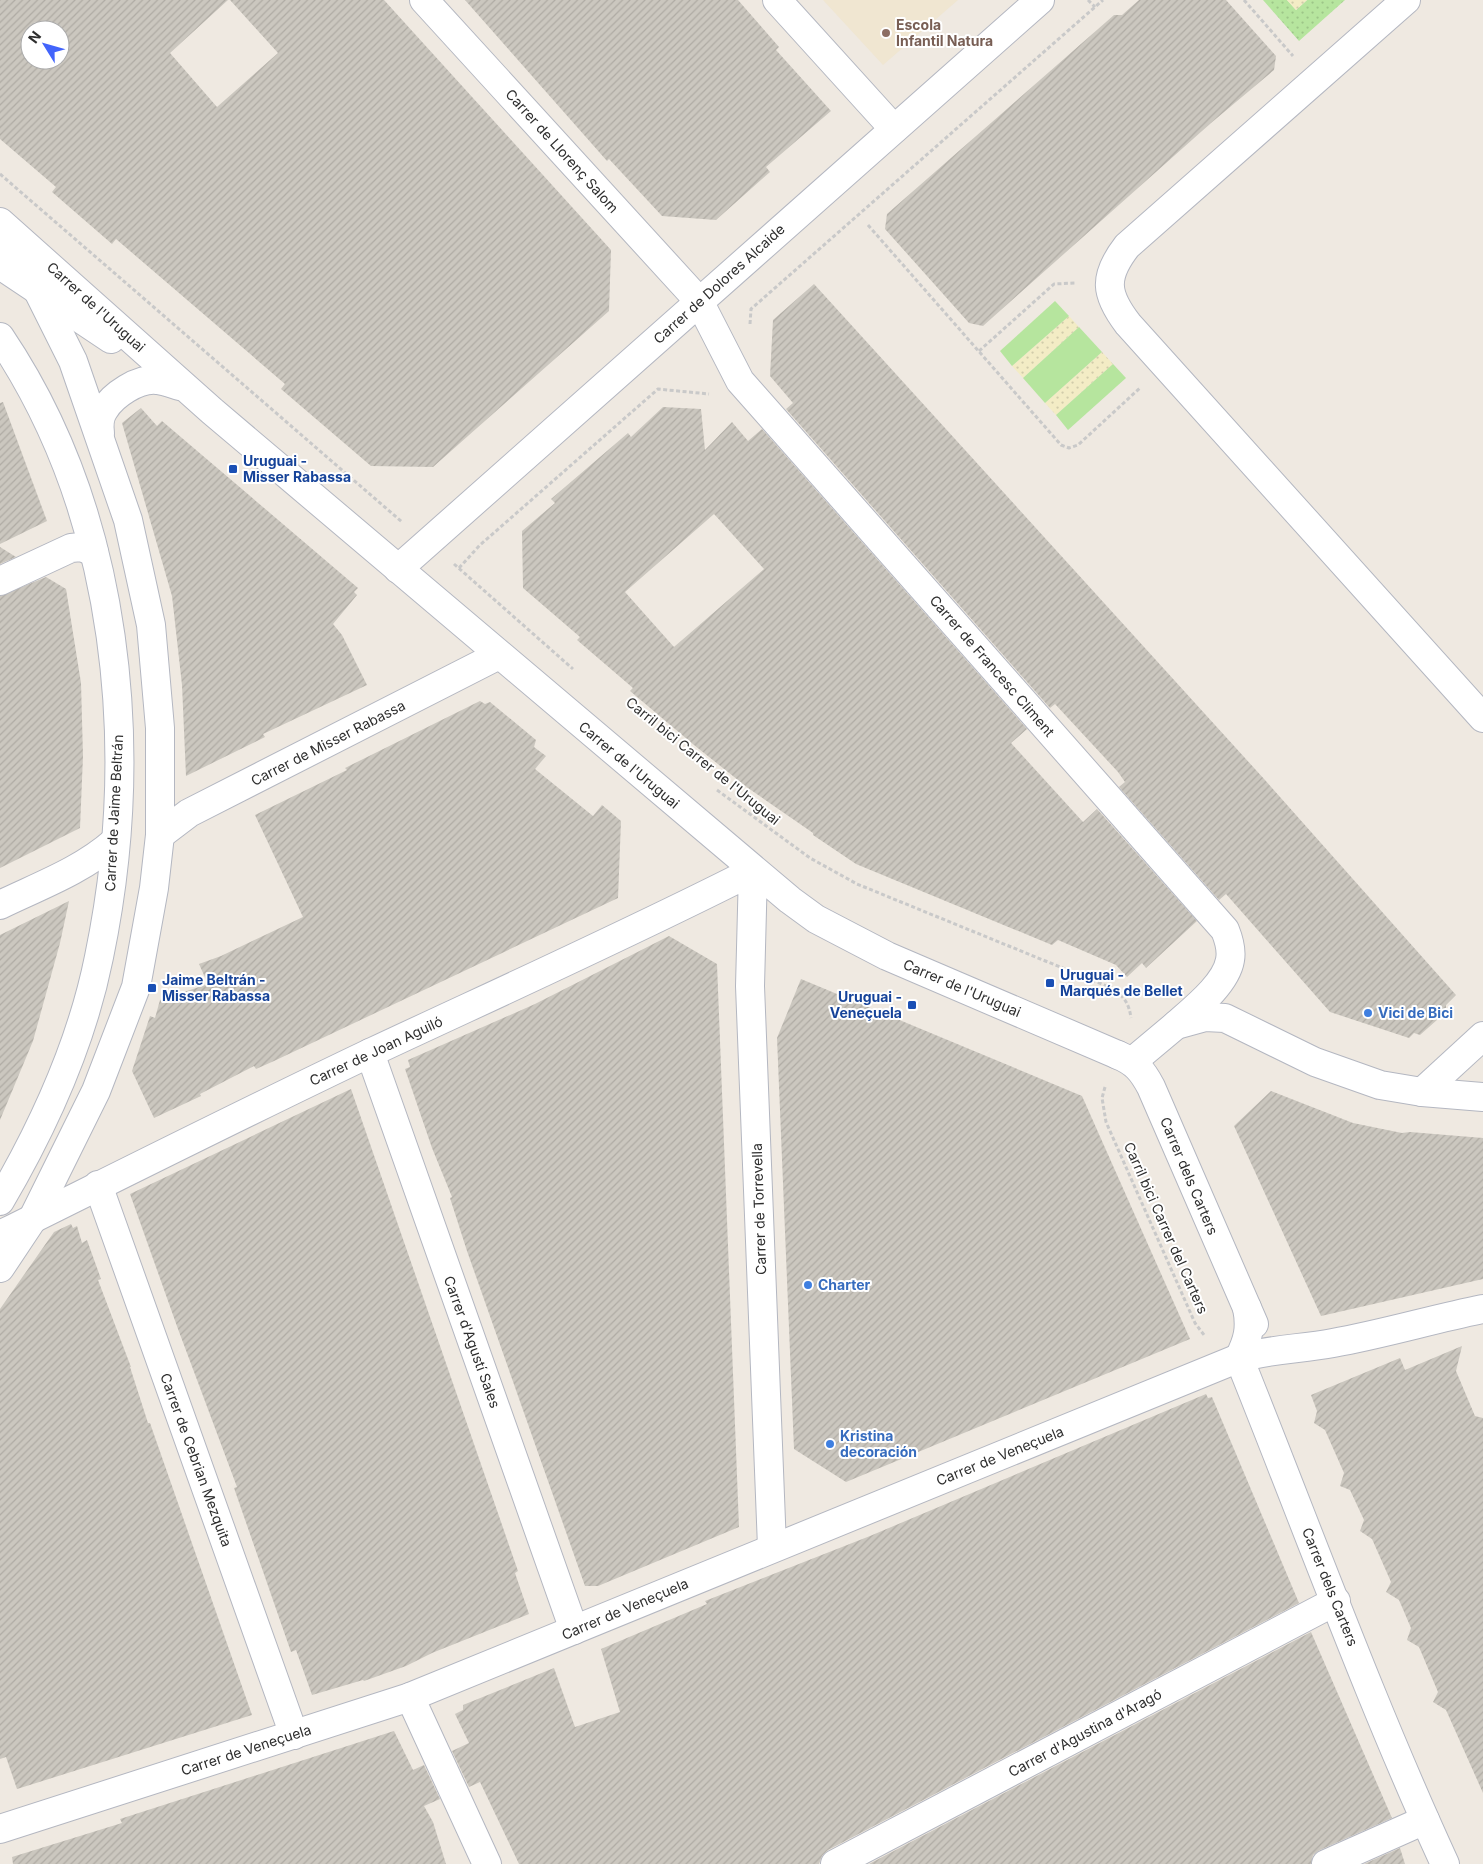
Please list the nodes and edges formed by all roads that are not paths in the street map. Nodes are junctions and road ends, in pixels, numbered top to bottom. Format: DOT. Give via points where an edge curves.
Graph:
graph roads {
  1 [pos="424,0"];
  2 [pos="777,0"];
  3 [pos="1040,0"];
  4 [pos="1406,0"];
  5 [pos="894,129"];
  6 [pos="0,222"];
  7 [pos="0,226"];
  8 [pos="0,265"];
  9 [pos="37,289"];
  10 [pos="699,301"];
  11 [pos="0,337"];
  12 [pos="186,389"];
  13 [pos="100,433"];
  14 [pos="94,552"];
  15 [pos="398,569"];
  16 [pos="0,580"];
  17 [pos="499,655"];
  18 [pos="1483,718"];
  19 [pos="160,835"];
  20 [pos="114,842"];
  21 [pos="753,870"];
  22 [pos="0,905"];
  23 [pos="1176,1025"];
  24 [pos="1483,1036"];
  25 [pos="370,1053"];
  26 [pos="1125,1058"];
  27 [pos="1422,1092"];
  28 [pos="1483,1097"];
  29 [pos="98,1185"];
  30 [pos="0,1201"];
  31 [pos="32,1220"];
  32 [pos="0,1235"];
  33 [pos="0,1268"];
  34 [pos="1247,1308"];
  35 [pos="1483,1309"];
  36 [pos="1454,1315"];
  37 [pos="1483,1323"];
  38 [pos="1291,1350"];
  39 [pos="1239,1358"];
  40 [pos="772,1547"];
  41 [pos="1336,1601"];
  42 [pos="574,1630"];
  43 [pos="410,1697"];
  44 [pos="294,1735"];
  45 [pos="1425,1820"];
  46 [pos="0,1829"];
  47 [pos="487,1864"];
  48 [pos="834,1864"];
  49 [pos="1326,1864"];
  50 [pos="1445,1864"];
  1 -- 10 [label="street, Carrer de Llorenç Salom"];
  2 -- 5 [label="street"];
  3 -- 5 [label="street, Carrer de Dolores Alcaide"];
  4 -- 18 [label="street" via="1127,246 1112,270 1110,295 1128,324"];
  5 -- 10 [label="street, Carrer de Dolores Alcaide"];
  6 -- 12 [label="street, Carrer de l'Uruguai"];
  7 -- 9 [label="street"];
  8 -- 9 [label="street, Carrer de l'Uruguai"];
  9 -- 12 [label="street, Carrer de l'Uruguai"];
  9 -- 13 [label="street" via="73,361"];
  10 -- 15 [label="street, Carrer de Dolores Alcaide"];
  10 -- 23 [label="street, Carrer de Francesc Climent" via="740,381 1225,930 1230,945 1230,962 1213,992"];
  11 -- 14 [label="street, Carrer de Jaime Beltrán" via="47,419 76,488"];
  12 -- 13 [label="street" via="156,380 142,382 115,396 103,410 99,421"];
  12 -- 15 [label="street, Carrer de l'Uruguai"];
  13 -- 19 [label="street" via="128,520 151,625 160,728"];
  14 -- 16 [label="street" via="71,548"];
  14 -- 20 [label="street, Carrer de Jaime Beltrán" via="114,651 120,747"];
  15 -- 17 [label="street, Carrer de l'Uruguai"];
  17 -- 19 [label="street, Carrer de Misser Rabassa" via="189,813"];
  17 -- 21 [label="street, Carrer de l'Uruguai"];
  19 -- 31 [label="street" via="136,987 96,1091"];
  20 -- 22 [label="street" via="81,866"];
  20 -- 30 [label="street, Carrer de Jaime Beltrán" via="110,894 99,958 86,1006 49,1104"];
  21 -- 25 [label="street, Carrer de Joan Aguiló" via="650,922"];
  21 -- 26 [label="street, Carrer de l'Uruguai" via="816,919 886,956"];
  21 -- 40 [label="street, Carrer de Torrevella" via="750,986"];
  23 -- 26 [label="street"];
  23 -- 27 [label="street" via="1205,1017 1225,1018 1315,1062 1380,1085"];
  24 -- 27 [label="street"];
  25 -- 29 [label="street, Carrer de Joan Aguiló"];
  25 -- 42 [label="street, Carrer d'Agustí Sales"];
  26 -- 34 [label="street, Carrer dels Carters" via="1143,1072 1151,1086"];
  27 -- 28 [label="street"];
  29 -- 31 [label="street, Carrer de Joan Aguiló"];
  29 -- 44 [label="street, Carrer de Cebrian Mezquita"];
  31 -- 32 [label="street, Carrer de Joan Aguiló"];
  31 -- 33 [label="street"];
  34 -- 38 [label="street, Carrer dels Carters" via="1260,1332 1270,1341"];
  34 -- 39 [label="street, Carrer dels Carters" via="1251,1326"];
  35 -- 36 [label="street, Carrer de Veneçuela"];
  36 -- 37 [label="street" via="1473,1317"];
  36 -- 38 [label="street, Carrer de Veneçuela"];
  38 -- 39 [label="street, Carrer de Veneçuela" via="1255,1353"];
  39 -- 40 [label="street, Carrer de Veneçuela"];
  39 -- 41 [label="street, Carrer dels Carters"];
  40 -- 42 [label="street, Carrer de Veneçuela"];
  41 -- 45 [label="street, Carrer dels Carters"];
  41 -- 48 [label="street, Carrer d'Agustina d'Aragó"];
  42 -- 43 [label="street, Carrer de Veneçuela"];
  43 -- 44 [label="street, Carrer de Veneçuela"];
  43 -- 47 [label="street"];
  44 -- 46 [label="street, Carrer de Veneçuela"];
  45 -- 49 [label="street"];
  45 -- 50 [label="street, Carrer dels Carters"];
}
